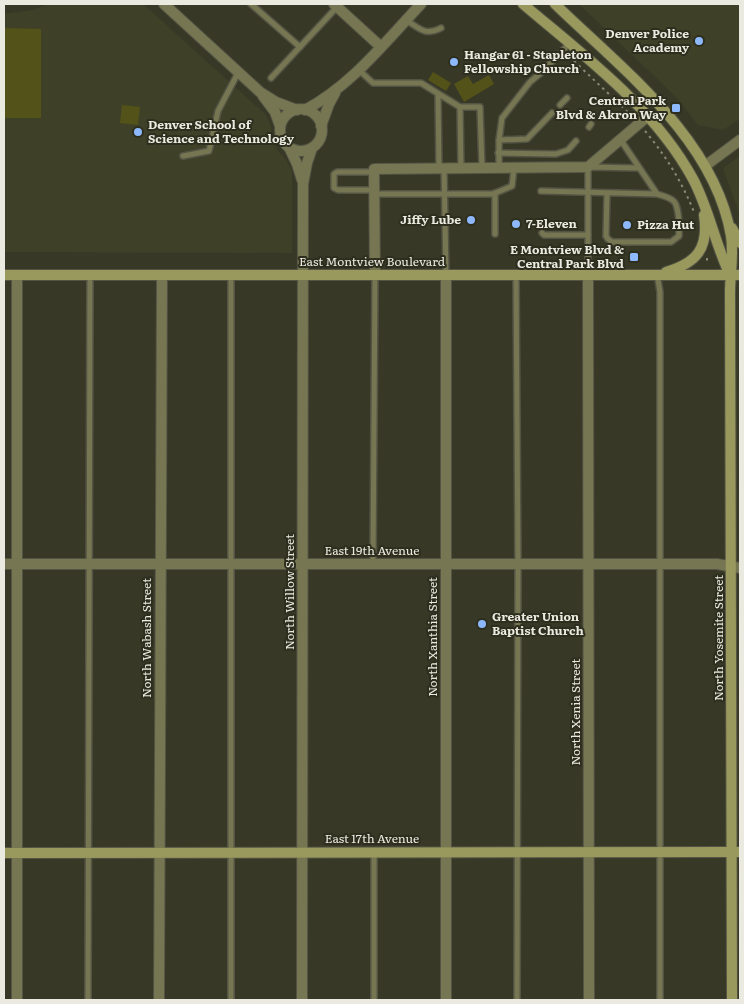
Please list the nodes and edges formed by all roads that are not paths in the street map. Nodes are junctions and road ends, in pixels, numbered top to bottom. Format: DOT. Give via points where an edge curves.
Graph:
graph roads {
  1 [pos="164,4"];
  2 [pos="251,4"];
  3 [pos="420,4"];
  4 [pos="523,4"];
  5 [pos="555,4"];
  6 [pos="335,5"];
  7 [pos="406,20"];
  8 [pos="441,28"];
  9 [pos="570,44"];
  10 [pos="300,47"];
  11 [pos="381,48"];
  12 [pos="360,70"];
  13 [pos="238,72"];
  14 [pos="271,78"];
  15 [pos="337,90"];
  16 [pos="260,92"];
  17 [pos="438,94"];
  18 [pos="567,98"];
  19 [pos="560,105"];
  20 [pos="460,108"];
  21 [pos="301,110"];
  22 [pos="552,114"];
  23 [pos="648,116"];
  24 [pos="280,126"];
  25 [pos="321,126"];
  26 [pos="620,139"];
  27 [pos="499,140"];
  28 [pos="740,140"];
  29 [pos="576,141"];
  30 [pos="289,147"];
  31 [pos="312,148"];
  32 [pos="498,153"];
  33 [pos="183,156"];
  34 [pos="705,166"];
  35 [pos="588,167"];
  36 [pos="441,168"];
  37 [pos="461,168"];
  38 [pos="482,168"];
  39 [pos="499,168"];
  40 [pos="514,168"];
  41 [pos="639,168"];
  42 [pos="374,172"];
  43 [pos="303,184"];
  44 [pos="541,191"];
  45 [pos="374,192"];
  46 [pos="495,193"];
  47 [pos="588,194"];
  48 [pos="607,194"];
  49 [pos="657,194"];
  50 [pos="700,194"];
  51 [pos="444,195"];
  52 [pos="727,219"];
  53 [pos="679,221"];
  54 [pos="679,228"];
  55 [pos="495,234"];
  56 [pos="542,234"];
  57 [pos="588,235"];
  58 [pos="740,243"];
  59 [pos="375,274"];
  60 [pos="446,274"];
  61 [pos="516,274"];
  62 [pos="588,274"];
  63 [pos="656,274"];
  64 [pos="4,275"];
  65 [pos="17,275"];
  66 [pos="90,275"];
  67 [pos="162,275"];
  68 [pos="231,275"];
  69 [pos="303,275"];
  70 [pos="735,275"];
  71 [pos="160,563"];
  72 [pos="231,563"];
  73 [pos="303,563"];
  74 [pos="445,563"];
  75 [pos="518,563"];
  76 [pos="588,563"];
  77 [pos="660,563"];
  78 [pos="4,564"];
  79 [pos="17,564"];
  80 [pos="90,564"];
  81 [pos="373,564"];
  82 [pos="736,567"];
  83 [pos="374,851"];
  84 [pos="445,851"];
  85 [pos="517,851"];
  86 [pos="588,851"];
  87 [pos="660,851"];
  88 [pos="159,852"];
  89 [pos="232,852"];
  90 [pos="302,852"];
  91 [pos="736,852"];
  92 [pos="4,853"];
  93 [pos="17,853"];
  94 [pos="88,853"];
  95 [pos="17,1000"];
  96 [pos="88,1000"];
  97 [pos="159,1000"];
  98 [pos="231,1000"];
  99 [pos="302,1000"];
  100 [pos="374,1000"];
  101 [pos="446,1000"];
  102 [pos="517,1000"];
  103 [pos="589,1000"];
  104 [pos="660,1000"];
  105 [pos="732,1000"];
  1 -- 13 [label="street"];
  2 -- 10 [label="lane"];
  3 -- 7 [label="street"];
  4 -- 9 [label="main road"];
  5 -- 34 [label="main road" via="646,90 678,127"];
  6 -- 10 [label="lane"];
  6 -- 11 [label="street"];
  7 -- 8 [label="lane" via="426,32"];
  7 -- 11 [label="street"];
  9 -- 23 [label="main road"];
  9 -- 27 [label="lane" via="530,82 502,118"];
  10 -- 14 [label="lane"];
  11 -- 12 [label="street"];
  12 -- 15 [label="street"];
  12 -- 17 [label="lane" via="373,83 421,83"];
  13 -- 16 [label="street"];
  13 -- 33 [label="lane" via="218,111 209,151"];
  15 -- 21 [label="street"];
  15 -- 25 [label="street" via="328,104"];
  16 -- 21 [label="street" via="272,100"];
  16 -- 24 [label="street" via="275,112"];
  17 -- 20 [label="lane"];
  17 -- 36 [label="lane"];
  18 -- 19 [label="lane"];
  20 -- 37 [label="lane"];
  20 -- 38 [label="lane" via="480,107"];
  21 -- 24 [label="street" via="289,113"];
  21 -- 25 [label="street" via="313,113"];
  22 -- 27 [label="lane" via="527,139"];
  23 -- 26 [label="street"];
  23 -- 50 [label="main road" via="674,149"];
  24 -- 30 [label="street" via="283,142"];
  25 -- 31 [label="street" via="318,142"];
  26 -- 35 [label="street"];
  26 -- 41 [label="lane"];
  27 -- 32 [label="lane"];
  28 -- 34 [label="street"];
  29 -- 32 [label="lane" via="568,150 556,154"];
  30 -- 31 [label="street" via="296,151"];
  30 -- 43 [label="street, North Willow Street"];
  31 -- 43 [label="street, North Willow Street"];
  32 -- 39 [label="lane"];
  34 -- 52 [label="main road"];
  35 -- 40 [label="street"];
  35 -- 41 [label="lane"];
  35 -- 47 [label="lane"];
  36 -- 37 [label="street"];
  36 -- 42 [label="street" via="374,169"];
  36 -- 51 [label="lane"];
  37 -- 38 [label="street"];
  38 -- 39 [label="street"];
  39 -- 40 [label="street"];
  40 -- 46 [label="lane" via="512,186"];
  41 -- 49 [label="lane"];
  42 -- 45 [label="street"];
  42 -- 45 [label="lane" via="334,174 334,188 338,190"];
  43 -- 69 [label="street, North Willow Street"];
  44 -- 47 [label="lane"];
  45 -- 51 [label="lane"];
  45 -- 59 [label="street"];
  46 -- 51 [label="lane"];
  46 -- 55 [label="lane"];
  47 -- 48 [label="lane"];
  47 -- 57 [label="lane"];
  48 -- 49 [label="lane"];
  48 -- 54 [label="lane" via="606,236 612,242 671,242 679,236"];
  49 -- 53 [label="lane" via="676,202"];
  50 -- 63 [label="main road" via="706,227 699,252 690,262"];
  50 -- 70 [label="main road" via="722,258"];
  51 -- 60 [label="lane"];
  52 -- 58 [label="main road"];
  52 -- 70 [label="main road, North Yosemite Street"];
  56 -- 57 [label="lane"];
  57 -- 62 [label="lane"];
  59 -- 60 [label="main road, East Montview Boulevard"];
  59 -- 69 [label="main road, East Montview Boulevard"];
  59 -- 81 [label="lane"];
  60 -- 61 [label="main road, East Montview Boulevard"];
  60 -- 74 [label="street, North Xanthia Street"];
  61 -- 62 [label="main road, East Montview Boulevard"];
  61 -- 75 [label="lane"];
  62 -- 63 [label="main road, East Montview Boulevard"];
  62 -- 76 [label="street, North Xenia Street"];
  63 -- 70 [label="main road, East Montview Boulevard"];
  63 -- 77 [label="lane" via="660,292"];
  64 -- 65 [label="main road, East Montview Boulevard"];
  65 -- 66 [label="main road, East Montview Boulevard"];
  65 -- 79 [label="street"];
  66 -- 67 [label="main road, East Montview Boulevard"];
  66 -- 80 [label="lane"];
  67 -- 68 [label="main road, East Montview Boulevard"];
  67 -- 71 [label="street, North Wabash Street"];
  68 -- 69 [label="main road, East Montview Boulevard"];
  68 -- 72 [label="lane"];
  69 -- 73 [label="street, North Willow Street"];
  70 -- 82 [label="main road, North Yosemite Street"];
  71 -- 72 [label="street, East 19th Avenue"];
  71 -- 80 [label="street, East 19th Avenue"];
  71 -- 88 [label="street, North Wabash Street"];
  72 -- 73 [label="street, East 19th Avenue"];
  72 -- 89 [label="lane"];
  73 -- 81 [label="street, East 19th Avenue"];
  73 -- 90 [label="street, North Willow Street"];
  74 -- 75 [label="street, East 19th Avenue"];
  74 -- 81 [label="street, East 19th Avenue"];
  74 -- 84 [label="street, North Xanthia Street"];
  75 -- 76 [label="street, East 19th Avenue"];
  75 -- 85 [label="lane"];
  76 -- 77 [label="street, East 19th Avenue"];
  76 -- 86 [label="street, North Xenia Street"];
  77 -- 82 [label="street, East 19th Avenue"];
  77 -- 87 [label="lane"];
  78 -- 79 [label="street, East 19th Avenue"];
  79 -- 80 [label="street, East 19th Avenue"];
  79 -- 93 [label="street"];
  80 -- 94 [label="lane"];
  82 -- 91 [label="main road, North Yosemite Street"];
  83 -- 84 [label="main road, East 17th Avenue"];
  83 -- 90 [label="main road, East 17th Avenue"];
  83 -- 100 [label="lane"];
  84 -- 85 [label="main road, East 17th Avenue"];
  84 -- 101 [label="street, North Xanthia Street"];
  85 -- 86 [label="main road, East 17th Avenue"];
  85 -- 102 [label="lane"];
  86 -- 87 [label="main road, East 17th Avenue"];
  86 -- 103 [label="street, North Xenia Street"];
  87 -- 91 [label="main road, East 17th Avenue"];
  87 -- 104 [label="lane"];
  88 -- 89 [label="main road, East 17th Avenue"];
  88 -- 94 [label="main road, East 17th Avenue"];
  88 -- 97 [label="street, North Wabash Street"];
  89 -- 90 [label="main road, East 17th Avenue"];
  89 -- 98 [label="lane"];
  90 -- 99 [label="street, North Willow Street"];
  91 -- 105 [label="main road, North Yosemite Street"];
  92 -- 93 [label="main road, East 17th Avenue"];
  93 -- 94 [label="main road, East 17th Avenue"];
  93 -- 95 [label="street"];
  94 -- 96 [label="lane"];
}
